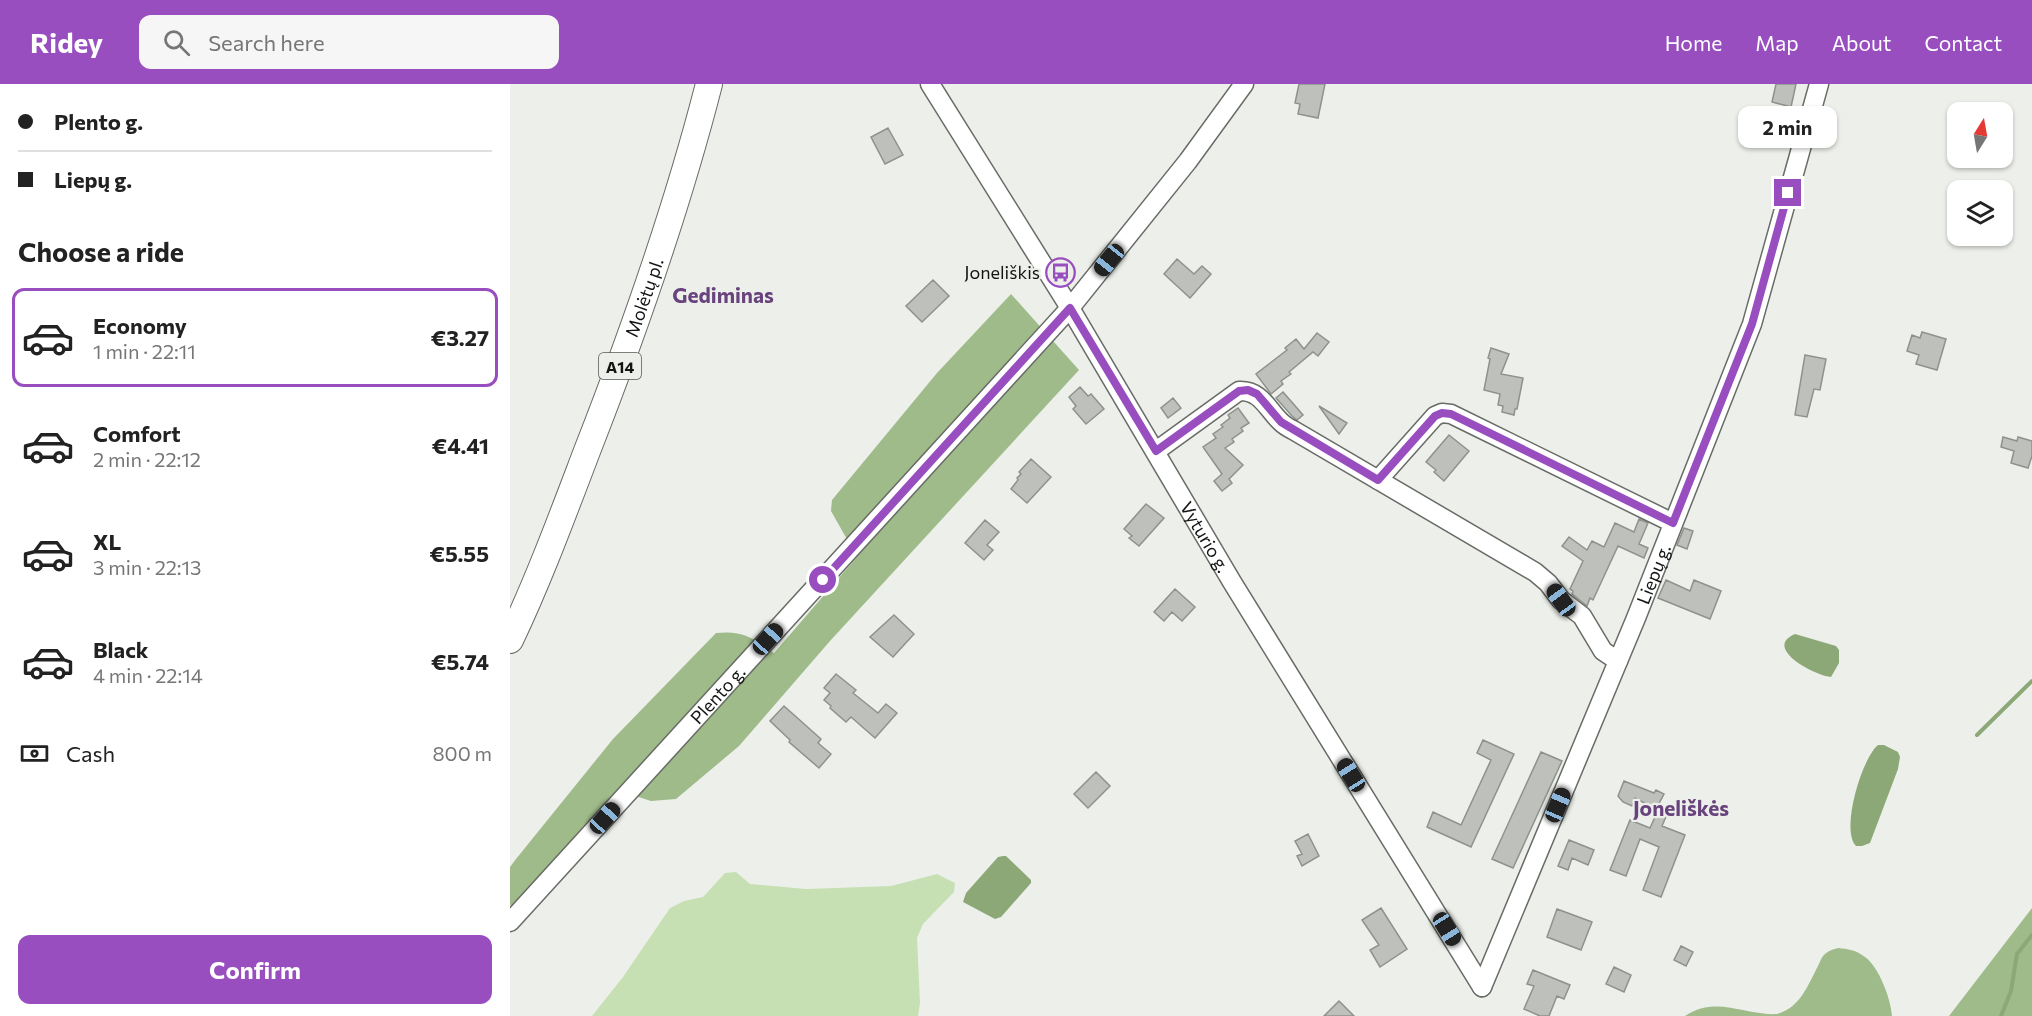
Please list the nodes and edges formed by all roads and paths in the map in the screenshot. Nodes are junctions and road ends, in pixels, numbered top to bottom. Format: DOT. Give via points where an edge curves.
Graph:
graph roads {
  1 [pos="709,84"];
  2 [pos="930,84"];
  3 [pos="1244,84"];
  4 [pos="1819,84"];
  5 [pos="1070,308"];
  6 [pos="1156,451"];
  7 [pos="1378,480"];
  8 [pos="1673,523"];
  9 [pos="510,640"];
  10 [pos="1618,661"];
  11 [pos="510,922"];
  12 [pos="1482,987"];
  1 -- 9 [label="highway, Molėtų pl. / A14" via="619,368"];
  2 -- 5 [label="street, Vyturio g."];
  3 -- 5 [label="street, Plento g." via="1188,161"];
  4 -- 8 [label="street, Liepų g." via="1752,324"];
  5 -- 6 [label="street, Vyturio g."];
  5 -- 11 [label="street, Plento g."];
  6 -- 7 [label="street" via="1239,391 1248,390 1257,394 1281,422"];
  6 -- 12 [label="street, Vyturio g." via="1232,582"];
  7 -- 8 [label="street" via="1435,416 1451,414"];
  7 -- 10 [label="street" via="1535,572 1582,616 1603,651"];
  8 -- 10 [label="street, Liepų g."];
  10 -- 12 [label="street, Liepų g."];
}
